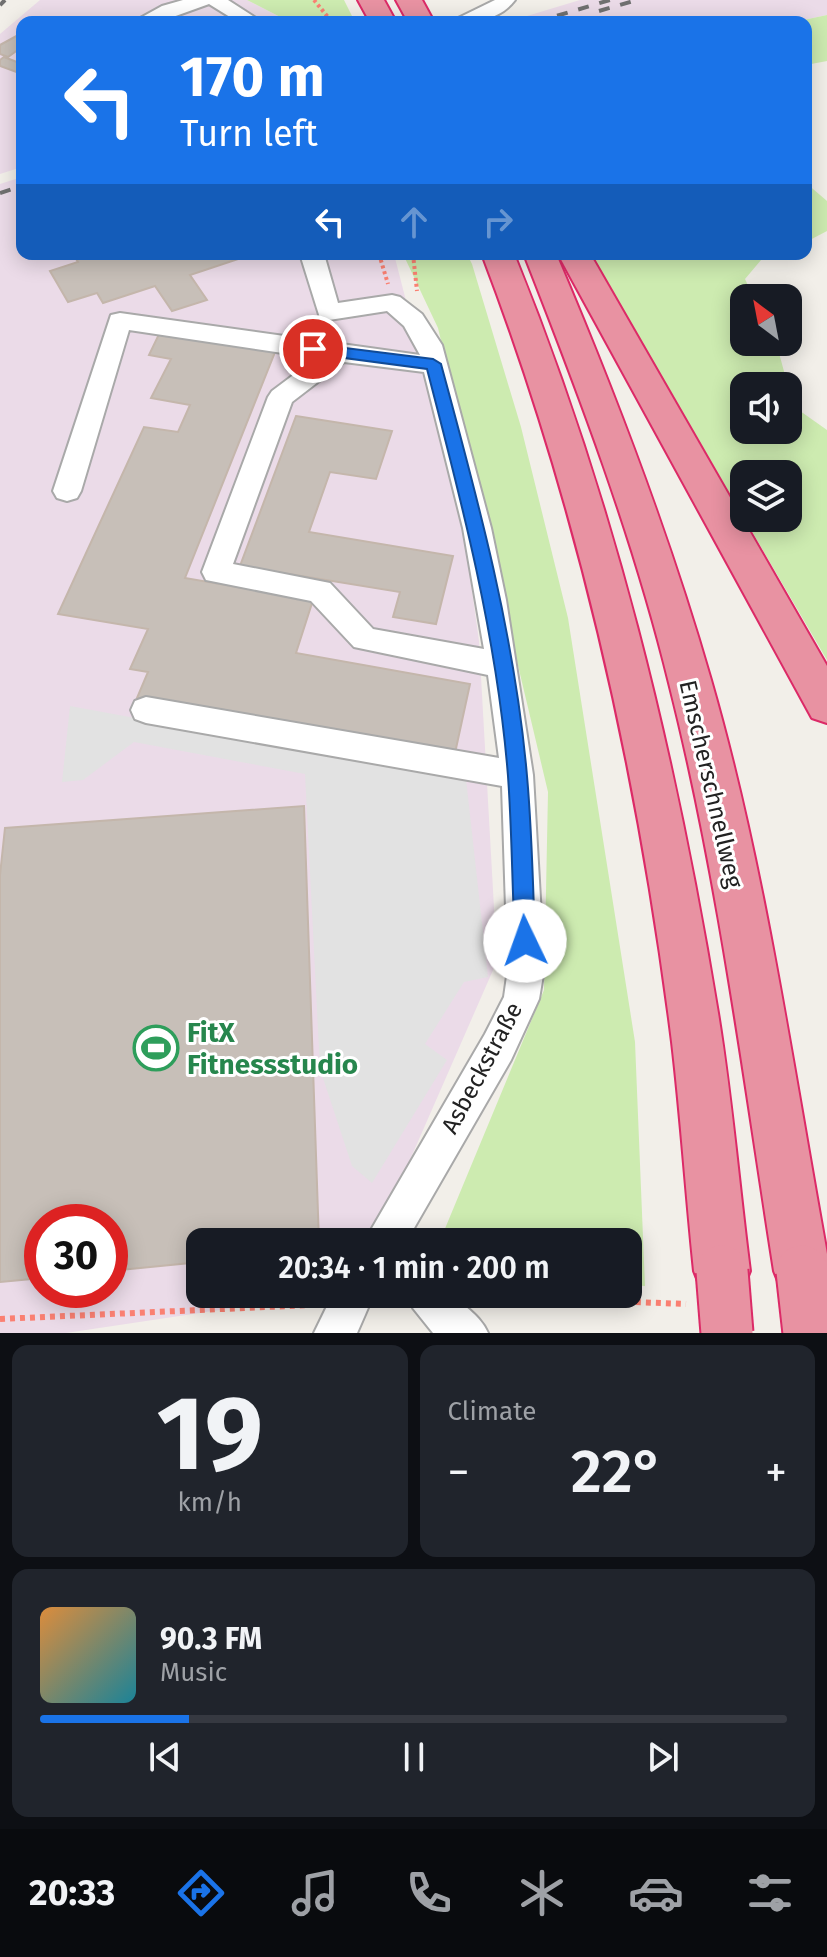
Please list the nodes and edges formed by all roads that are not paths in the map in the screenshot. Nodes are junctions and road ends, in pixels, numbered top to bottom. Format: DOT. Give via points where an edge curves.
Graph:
graph roads {
  1 [pos="203,0"];
  2 [pos="215,0"];
  3 [pos="506,0"];
  4 [pos="156,16"];
  5 [pos="239,16"];
  6 [pos="479,16"];
  7 [pos="314,260"];
  8 [pos="500,260"];
  9 [pos="542,260"];
  10 [pos="577,260"];
  11 [pos="340,353"];
  12 [pos="433,364"];
  13 [pos="67,491"];
  14 [pos="502,665"];
  15 [pos="827,705"];
  16 [pos="146,710"];
  17 [pos="517,775"];
  18 [pos="399,1228"];
  19 [pos="717,1303"];
  20 [pos="809,1333"];
  1 -- 4 [label="street"];
  2 -- 5 [label="street"];
  3 -- 6 [label="street"];
  7 -- 12 [label="street, Asbeckstraße" via="329,312 392,303 413,320 430,345"];
  8 -- 19 [label="highway" via="561,420 614,602 653,783 693,1015"];
  9 -- 20 [label="highway, Emscherschnellweg, bridge" via="604,414 668,602 694,703 735,887"];
  10 -- 15 [label="highway"];
  11 -- 12 [label="street"];
  11 -- 13 [label="street" via="120,321"];
  11 -- 14 [label="street" via="281,397 216,572 320,591 364,639"];
  12 -- 14 [label="street, Asbeckstraße" via="477,528"];
  14 -- 17 [label="street, Asbeckstraße"];
  16 -- 17 [label="street"];
  17 -- 18 [label="street, Asbeckstraße" via="526,969 521,999"];
}
